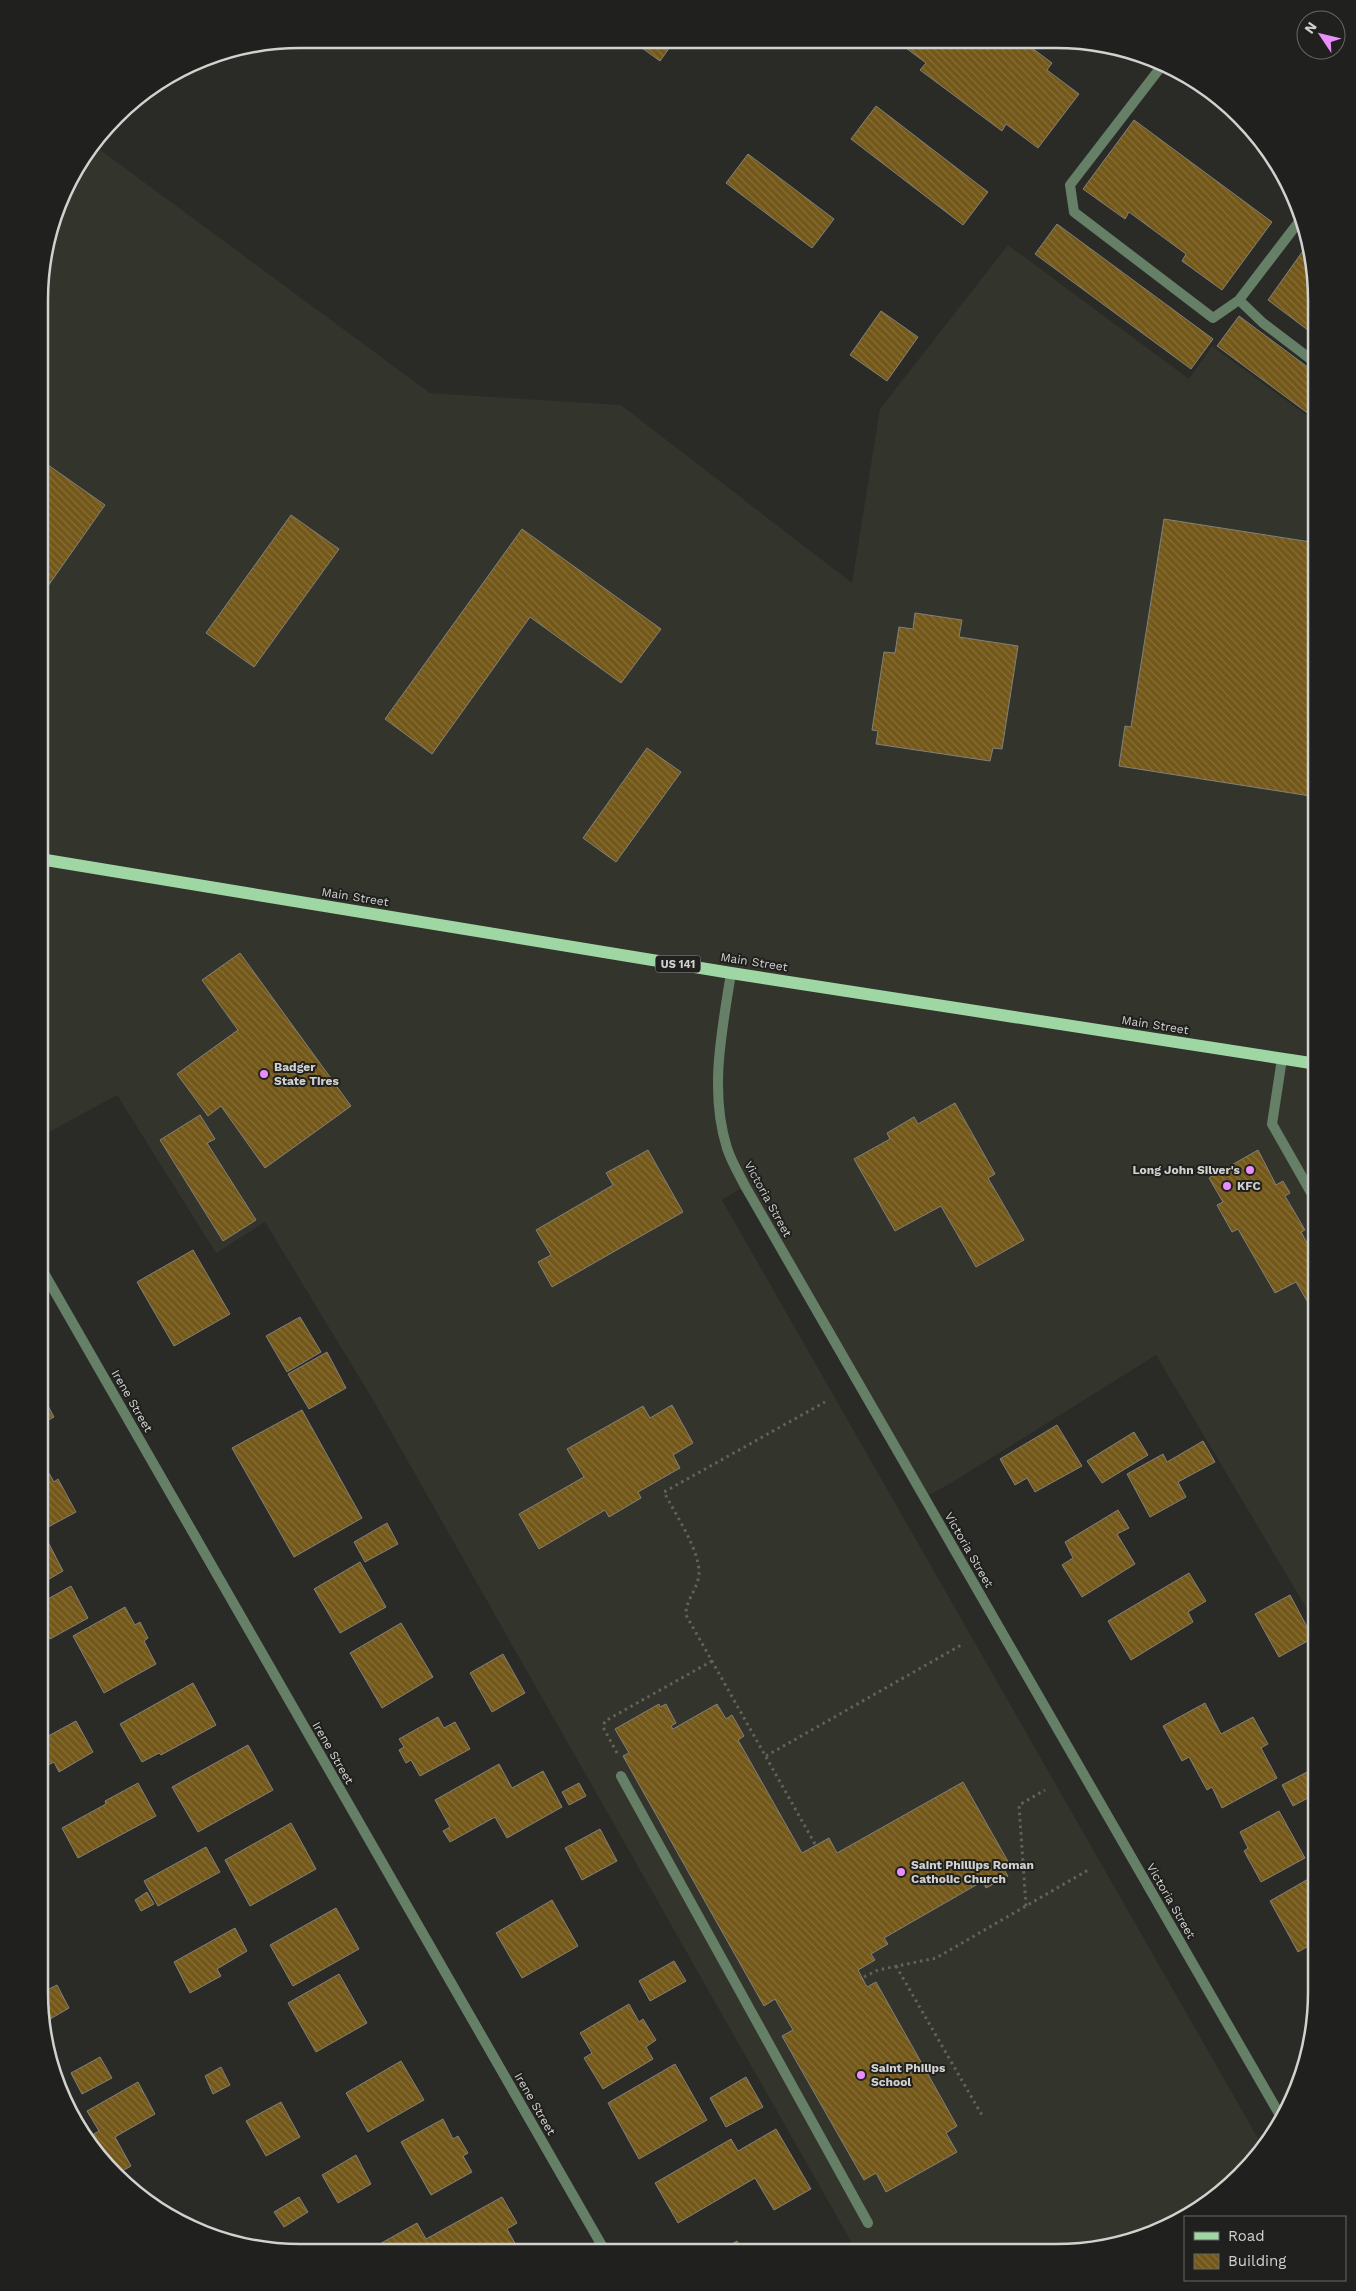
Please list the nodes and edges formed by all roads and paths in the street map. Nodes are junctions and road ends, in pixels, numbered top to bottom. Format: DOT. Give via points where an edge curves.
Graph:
graph roads {
  1 [pos="1159,70"];
  2 [pos="1297,224"];
  3 [pos="1239,300"];
  4 [pos="1308,357"];
  5 [pos="48,860"];
  6 [pos="731,973"];
  7 [pos="1282,1059"];
  8 [pos="1308,1063"];
  9 [pos="1308,1188"];
  10 [pos="48,1280"];
  11 [pos="825,1402"];
  12 [pos="963,1644"];
  13 [pos="712,1661"];
  14 [pos="766,1756"];
  15 [pos="621,1776"];
  16 [pos="1045,1790"];
  17 [pos="816,1844"];
  18 [pos="1090,1869"];
  19 [pos="1026,1906"];
  20 [pos="896,1966"];
  21 [pos="864,1978"];
  22 [pos="1278,2111"];
  23 [pos="983,2117"];
  24 [pos="868,2223"];
  25 [pos="601,2244"];
  1 -- 3 [label="street" via="1070,185 1074,212 1214,318"];
  2 -- 3 [label="street"];
  3 -- 4 [label="street"];
  5 -- 6 [label="main road, Main Street / US 141"];
  6 -- 7 [label="main road, Main Street / US 141"];
  6 -- 22 [label="street, Victoria Street" via="717,1082 719,1119 727,1150"];
  7 -- 8 [label="main road, Main Street / US 141"];
  7 -- 9 [label="street" via="1272,1124"];
  10 -- 25 [label="street, Irene Street"];
  11 -- 13 [label="path" via="664,1492 698,1563 699,1575 686,1615"];
  12 -- 14 [label="path"];
  13 -- 14 [label="path"];
  13 -- 15 [label="path" via="604,1721 623,1763"];
  14 -- 17 [label="path"];
  15 -- 24 [label="street"];
  16 -- 19 [label="path" via="1019,1805"];
  18 -- 19 [label="path"];
  19 -- 20 [label="path" via="936,1958"];
  20 -- 21 [label="path" via="878,1970"];
  20 -- 23 [label="path"];
}
